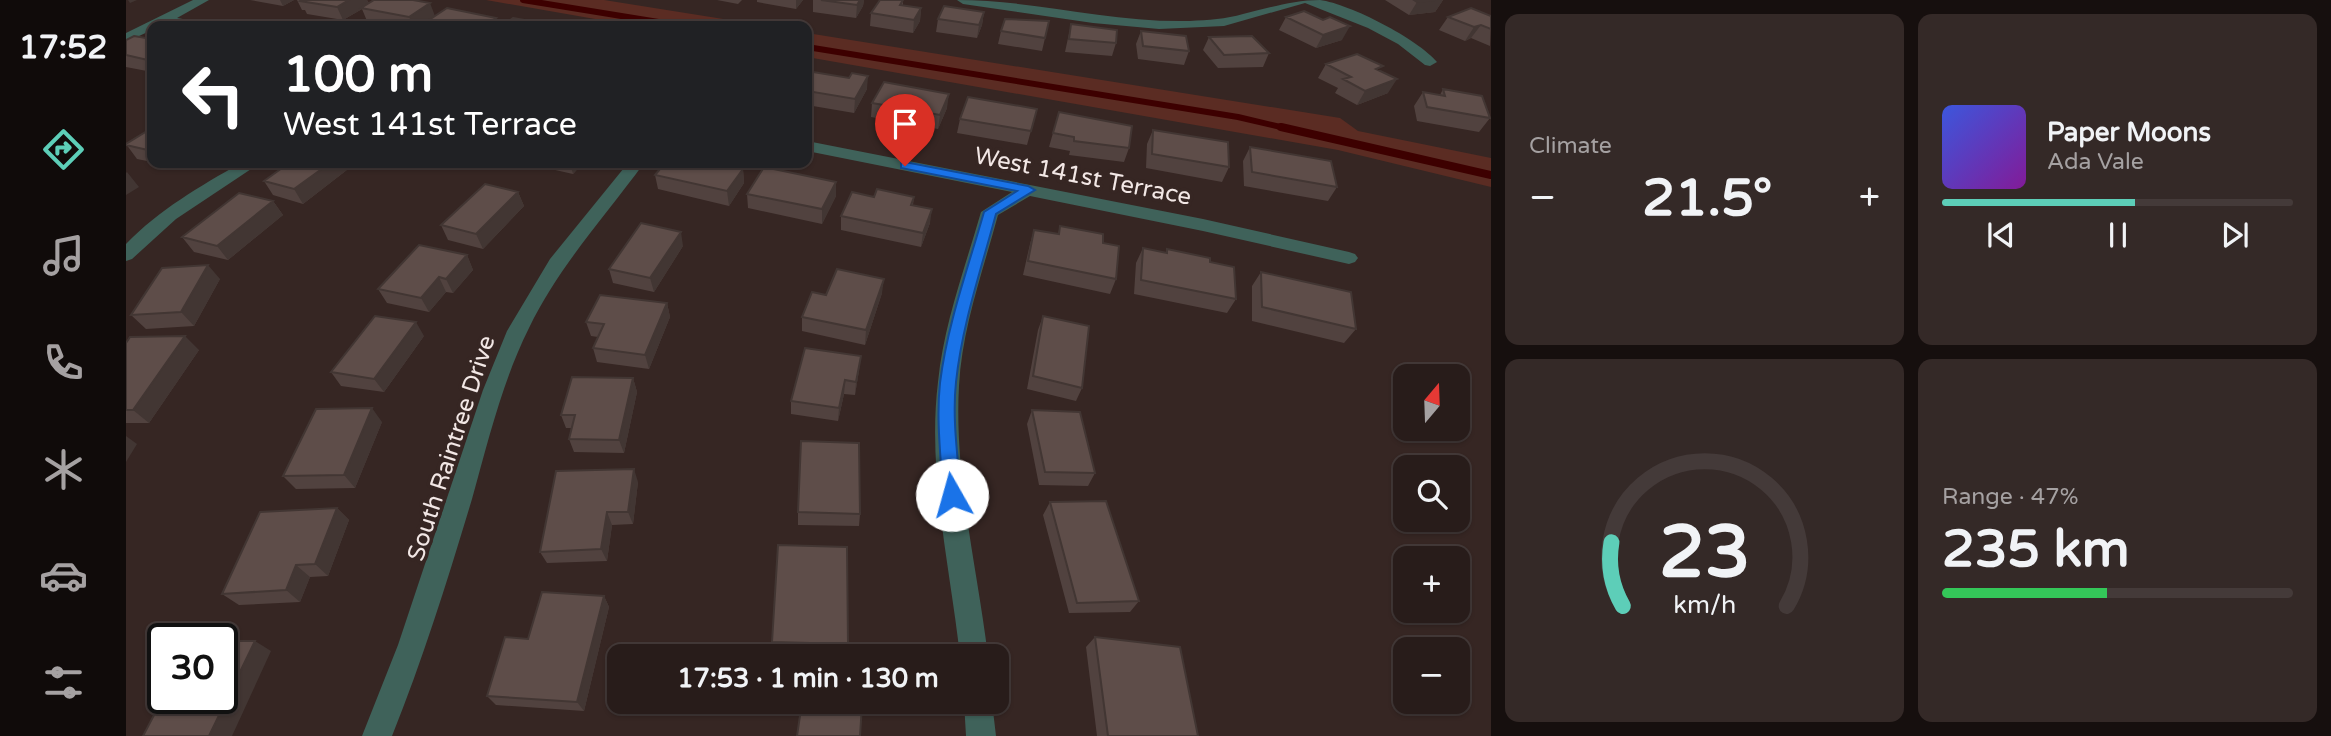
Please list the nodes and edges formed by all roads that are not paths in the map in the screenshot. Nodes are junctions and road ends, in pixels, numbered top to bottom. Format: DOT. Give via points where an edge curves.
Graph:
graph roads {
  1 [pos="203,0"];
  2 [pos="963,0"];
  3 [pos="1301,0"];
  4 [pos="1308,0"];
  5 [pos="991,2"];
  6 [pos="164,19"];
  7 [pos="160,21"];
  8 [pos="175,21"];
  9 [pos="147,28"];
  10 [pos="126,38"];
  11 [pos="1430,62"];
  12 [pos="812,147"];
  13 [pos="245,168"];
  14 [pos="632,168"];
  15 [pos="1028,190"];
  16 [pos="126,256"];
  17 [pos="1349,258"];
  18 [pos="972,644"];
  19 [pos="979,714"];
  20 [pos="377,736"];
  21 [pos="981,736"];
  1 -- 6 [label="street"];
  2 -- 5 [label="street"];
  3 -- 5 [label="street" via="1243,18 1180,25"];
  4 -- 11 [label="street" via="1391,34"];
  6 -- 7 [label="street"];
  6 -- 8 [label="street"];
  9 -- 10 [label="street"];
  12 -- 15 [label="street, West 141st Terrace"];
  13 -- 16 [label="street" via="164,218"];
  14 -- 20 [label="street, South Raintree Drive" via="552,269 518,330"];
  15 -- 17 [label="street, West 141st Terrace"];
  15 -- 18 [label="street" via="990,212 958,325 948,383 948,468"];
  19 -- 21 [label="street"];
}
